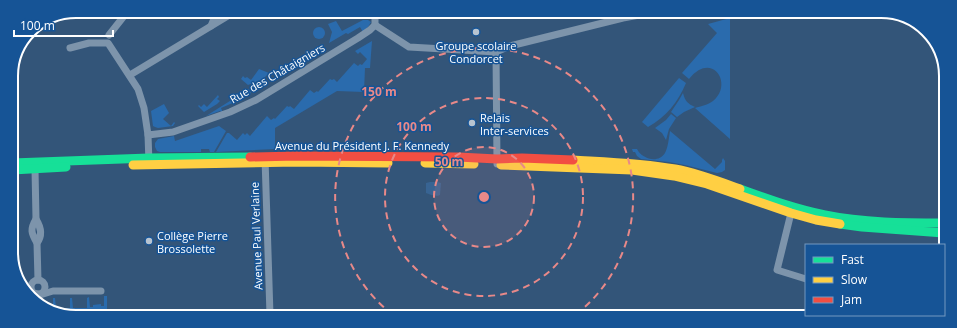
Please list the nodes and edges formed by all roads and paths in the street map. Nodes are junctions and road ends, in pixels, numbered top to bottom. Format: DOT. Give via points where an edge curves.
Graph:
graph roads {
  1 [pos="122,18"];
  2 [pos="214,18"];
  3 [pos="224,18"];
  4 [pos="375,18"];
  5 [pos="610,18"];
  6 [pos="375,25"];
  7 [pos="211,26"];
  8 [pos="109,35"];
  9 [pos="70,48"];
  10 [pos="496,52"];
  11 [pos="130,75"];
  12 [pos="148,135"];
  13 [pos="265,159"];
  14 [pos="149,162"];
  15 [pos="497,162"];
  16 [pos="18,163"];
  17 [pos="35,169"];
  18 [pos="18,170"];
  19 [pos="791,213"];
  20 [pos="939,223"];
  21 [pos="939,233"];
  22 [pos="805,279"];
  23 [pos="38,280"];
  24 [pos="45,286"];
  25 [pos="32,290"];
  26 [pos="100,290"];
  27 [pos="53,291"];
  28 [pos="37,294"];
  29 [pos="270,310"];
  1 -- 8 [label="street"];
  2 -- 7 [label="street"];
  3 -- 7 [label="street"];
  4 -- 6 [label="street"];
  5 -- 10 [label="street"];
  6 -- 10 [label="street" via="409,47"];
  6 -- 12 [label="street, Rue des Châtaigniers" via="256,100 173,132"];
  7 -- 11 [label="street"];
  9 -- 11 [label="street" via="89,43 108,43"];
  10 -- 15 [label="street"];
  11 -- 12 [label="street" via="144,108"];
  12 -- 14 [label="street"];
  13 -- 14 [label="main road, Avenue du Président J. F. Kennedy"];
  13 -- 15 [label="main road, Avenue du Président J. F. Kennedy" via="458,157"];
  13 -- 29 [label="street, Avenue Paul Verlaine"];
  14 -- 16 [label="main road, Avenue du Président J. F. Kennedy"];
  14 -- 17 [label="main road, Avenue du Président J. F. Kennedy"];
  15 -- 19 [label="main road, Avenue du Président J. F. Kennedy" via="632,170 674,176 707,184"];
  15 -- 20 [label="main road, Avenue du Président J. F. Kennedy" via="522,158 641,164 676,169 709,178 786,205 825,215 862,220"];
  17 -- 18 [label="main road, Avenue du Président J. F. Kennedy"];
  17 -- 23 [label="street" via="36,219 31,231 36,243"];
  19 -- 21 [label="main road, Avenue du Président J. F. Kennedy" via="862,227"];
  19 -- 22 [label="street" via="777,270"];
  23 -- 24 [label="street"];
  23 -- 25 [label="street" via="34,281"];
  24 -- 27 [label="street"];
  24 -- 28 [label="street" via="42,293"];
  26 -- 27 [label="street"];
  27 -- 28 [label="street"];
}
